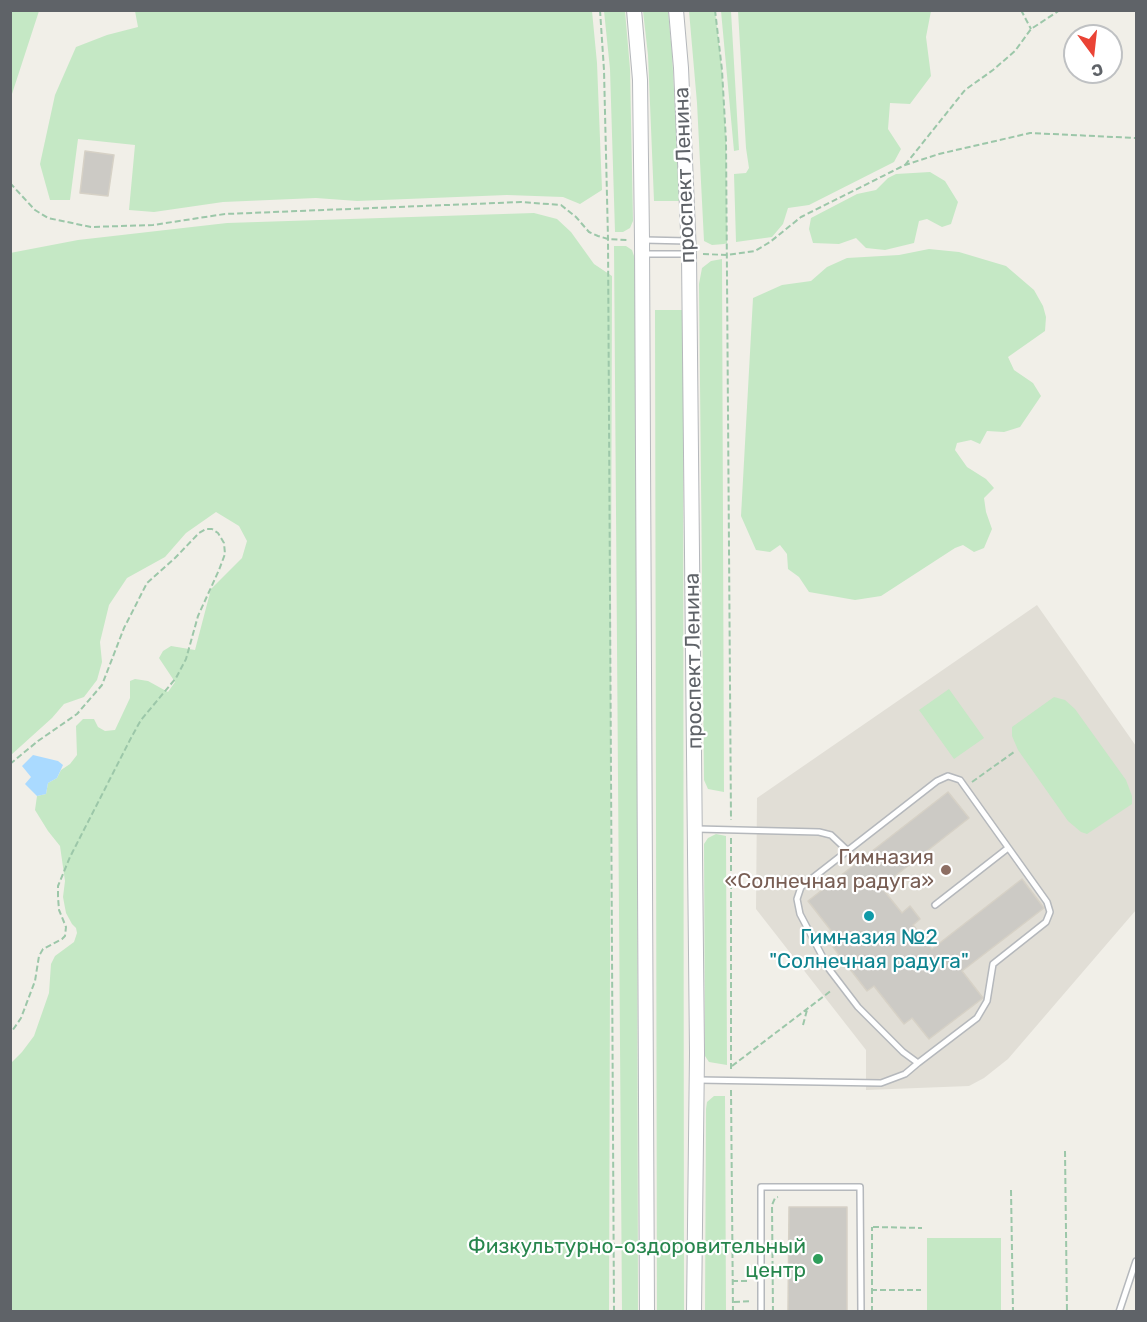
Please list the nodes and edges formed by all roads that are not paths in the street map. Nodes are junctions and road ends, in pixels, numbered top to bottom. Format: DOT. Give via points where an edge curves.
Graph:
graph roads {
  1 [pos="634,10"];
  2 [pos="676,10"];
  3 [pos="642,247"];
  4 [pos="689,247"];
  5 [pos="695,829"];
  6 [pos="1008,848"];
  7 [pos="848,851"];
  8 [pos="935,905"];
  9 [pos="918,1063"];
  10 [pos="696,1080"];
  11 [pos="1137,1262"];
  12 [pos="646,1311"];
  13 [pos="694,1311"];
  14 [pos="761,1311"];
  15 [pos="861,1311"];
  16 [pos="1119,1311"];
  1 -- 3 [label="street, проспект Ленина" via="640,80"];
  2 -- 4 [label="street, проспект Ленина"];
  3 -- 4 [label="lane"];
  3 -- 4 [label="lane"];
  3 -- 12 [label="street, проспект Ленина"];
  4 -- 5 [label="street, проспект Ленина"];
  5 -- 7 [label="lane" via="819,832 831,835"];
  5 -- 10 [label="street, проспект Ленина"];
  6 -- 7 [label="lane" via="960,780 948,776"];
  6 -- 8 [label="lane"];
  6 -- 9 [label="lane" via="1047,902 1050,912 1046,922 993,964 987,1001 977,1018"];
  7 -- 9 [label="lane" via="801,887 797,899 800,914 829,969 858,1007"];
  9 -- 10 [label="lane" via="905,1074 881,1083"];
  10 -- 13 [label="street, проспект Ленина"];
  11 -- 16 [label="lane"];
  14 -- 15 [label="lane" via="761,1187 860,1186"];
}
